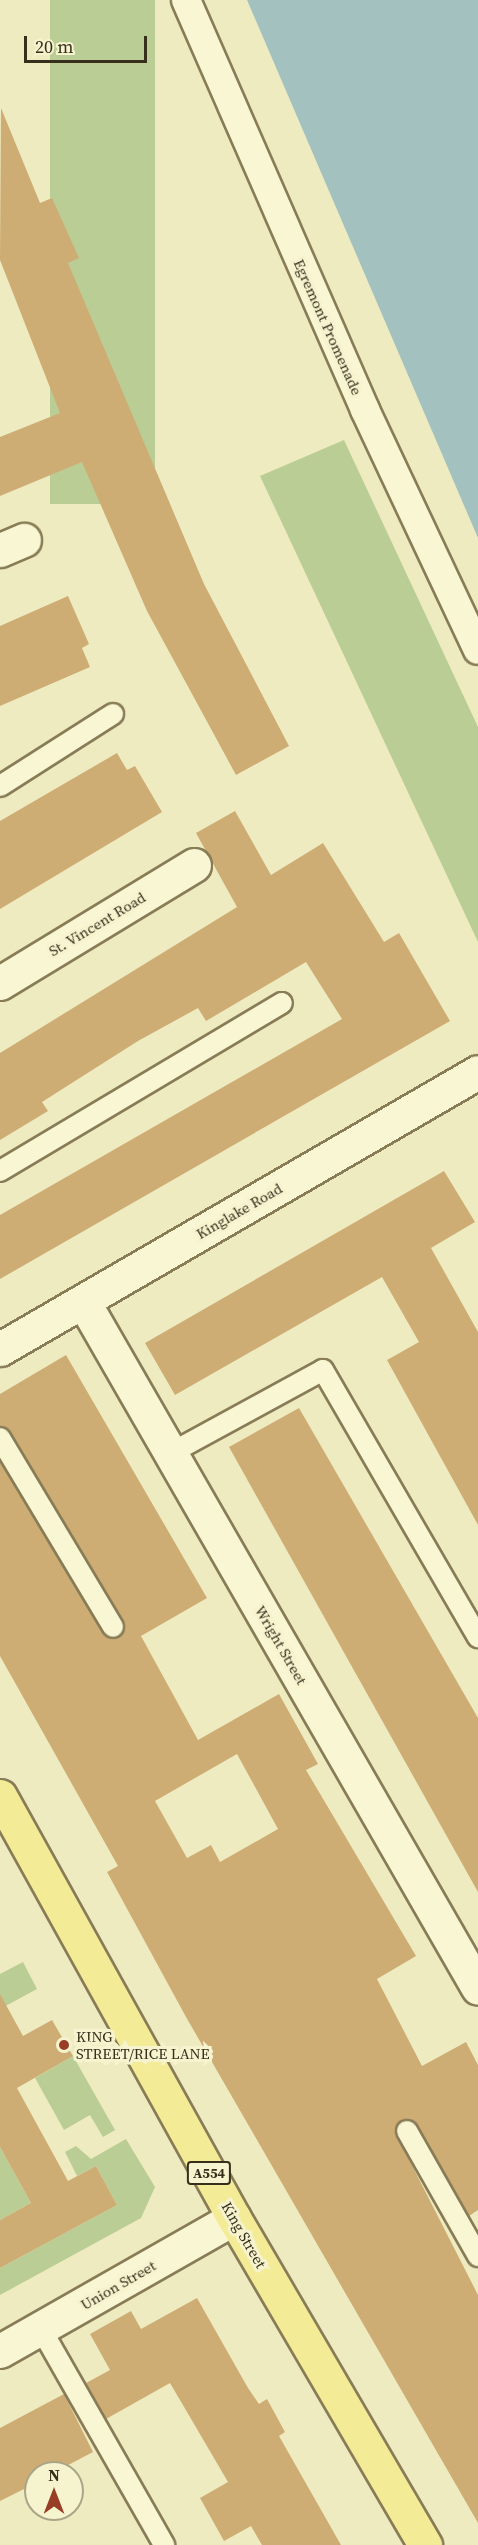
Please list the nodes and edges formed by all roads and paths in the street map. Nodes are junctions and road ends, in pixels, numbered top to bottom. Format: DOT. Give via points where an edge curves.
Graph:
graph roads {
  1 [pos="186,0"];
  2 [pos="478,650"];
  3 [pos="113,714"];
  4 [pos="0,786"];
  5 [pos="194,865"];
  6 [pos="0,983"];
  7 [pos="282,1003"];
  8 [pos="478,1072"];
  9 [pos="0,1171"];
  10 [pos="83,1301"];
  11 [pos="0,1349"];
  12 [pos="0,1438"];
  13 [pos="171,1453"];
  14 [pos="113,1627"];
  15 [pos="478,1637"];
  16 [pos="3,1810"];
  17 [pos="478,1988"];
  18 [pos="407,2131"];
  19 [pos="234,2218"];
  20 [pos="478,2256"];
  21 [pos="42,2329"];
  22 [pos="0,2351"];
  23 [pos="164,2545"];
  24 [pos="425,2545"];
  1 -- 2 [label="street, Egremont Promenade" via="360,400"];
  3 -- 4 [label="lane"];
  5 -- 6 [label="street, St. Vincent Road"];
  7 -- 9 [label="lane"];
  8 -- 10 [label="street, Kinglake Road"];
  10 -- 11 [label="street, Kinglake Road"];
  10 -- 13 [label="street, Wright Street"];
  12 -- 14 [label="lane"];
  13 -- 15 [label="lane" via="323,1370"];
  13 -- 17 [label="street, Wright Street"];
  16 -- 19 [label="main road, King Street / A554"];
  18 -- 20 [label="lane"];
  19 -- 21 [label="street, Union Street"];
  19 -- 24 [label="main road, King Street / A554"];
  21 -- 22 [label="street, Union Street"];
  21 -- 23 [label="lane"];
}
